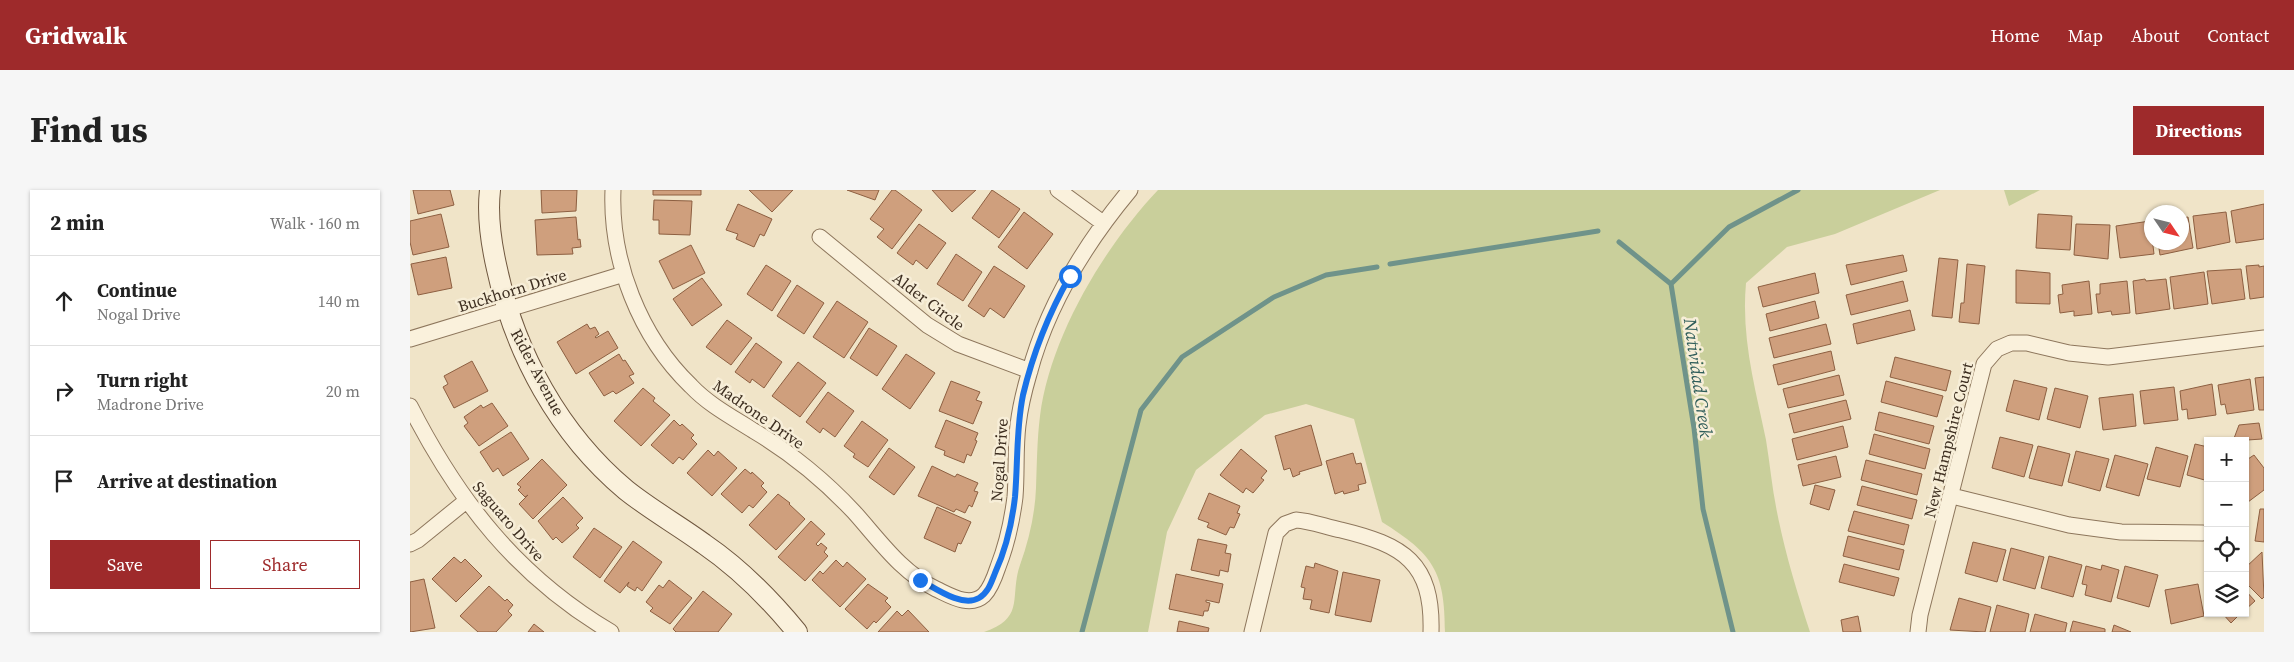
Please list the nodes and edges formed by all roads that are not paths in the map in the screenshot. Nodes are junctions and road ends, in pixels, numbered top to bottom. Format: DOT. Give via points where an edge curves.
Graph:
graph roads {
  1 [pos="490,190"];
  2 [pos="613,190"];
  3 [pos="1058,190"];
  4 [pos="1130,190"];
  5 [pos="1103,223"];
  6 [pos="820,236"];
  7 [pos="624,274"];
  8 [pos="507,309"];
  9 [pos="2264,338"];
  10 [pos="410,339"];
  11 [pos="1030,370"];
  12 [pos="410,406"];
  13 [pos="1952,496"];
  14 [pos="466,501"];
  15 [pos="2202,533"];
  16 [pos="410,544"];
  17 [pos="974,600"];
  18 [pos="611,632"];
  19 [pos="797,632"];
  20 [pos="1252,632"];
  21 [pos="1431,632"];
  22 [pos="1918,632"];
  1 -- 8 [label="street, Rider Avenue" via="492,247"];
  2 -- 7 [label="street, Madrone Drive" via="615,227"];
  3 -- 5 [label="street"];
  4 -- 5 [label="street, Nogal Drive"];
  5 -- 11 [label="street, Nogal Drive" via="1059,296"];
  6 -- 11 [label="street, Alder Circle" via="927,325 958,344"];
  7 -- 8 [label="street, Buckhorn Drive"];
  7 -- 17 [label="street, Madrone Drive" via="654,341 690,386 782,450 827,486 908,572 936,589 966,601"];
  8 -- 10 [label="street, Buckhorn Drive"];
  8 -- 19 [label="street, Rider Avenue" via="543,390 562,420 602,467 645,504 728,561"];
  9 -- 13 [label="street, New Hampshire Court" via="2108,357 2069,353 2027,342 2003,345 1984,364"];
  11 -- 17 [label="street, Nogal Drive" via="1018,424 1010,529 988,589"];
  12 -- 14 [label="street, Saguaro Drive"];
  13 -- 15 [label="street" via="2069,525 2122,532"];
  13 -- 22 [label="street, New Hampshire Court"];
  14 -- 16 [label="street"];
  14 -- 18 [label="street, Saguaro Drive" via="553,594"];
  20 -- 21 [label="street" via="1276,533 1285,524 1301,520 1381,541 1407,557 1419,571 1426,588"];
}
